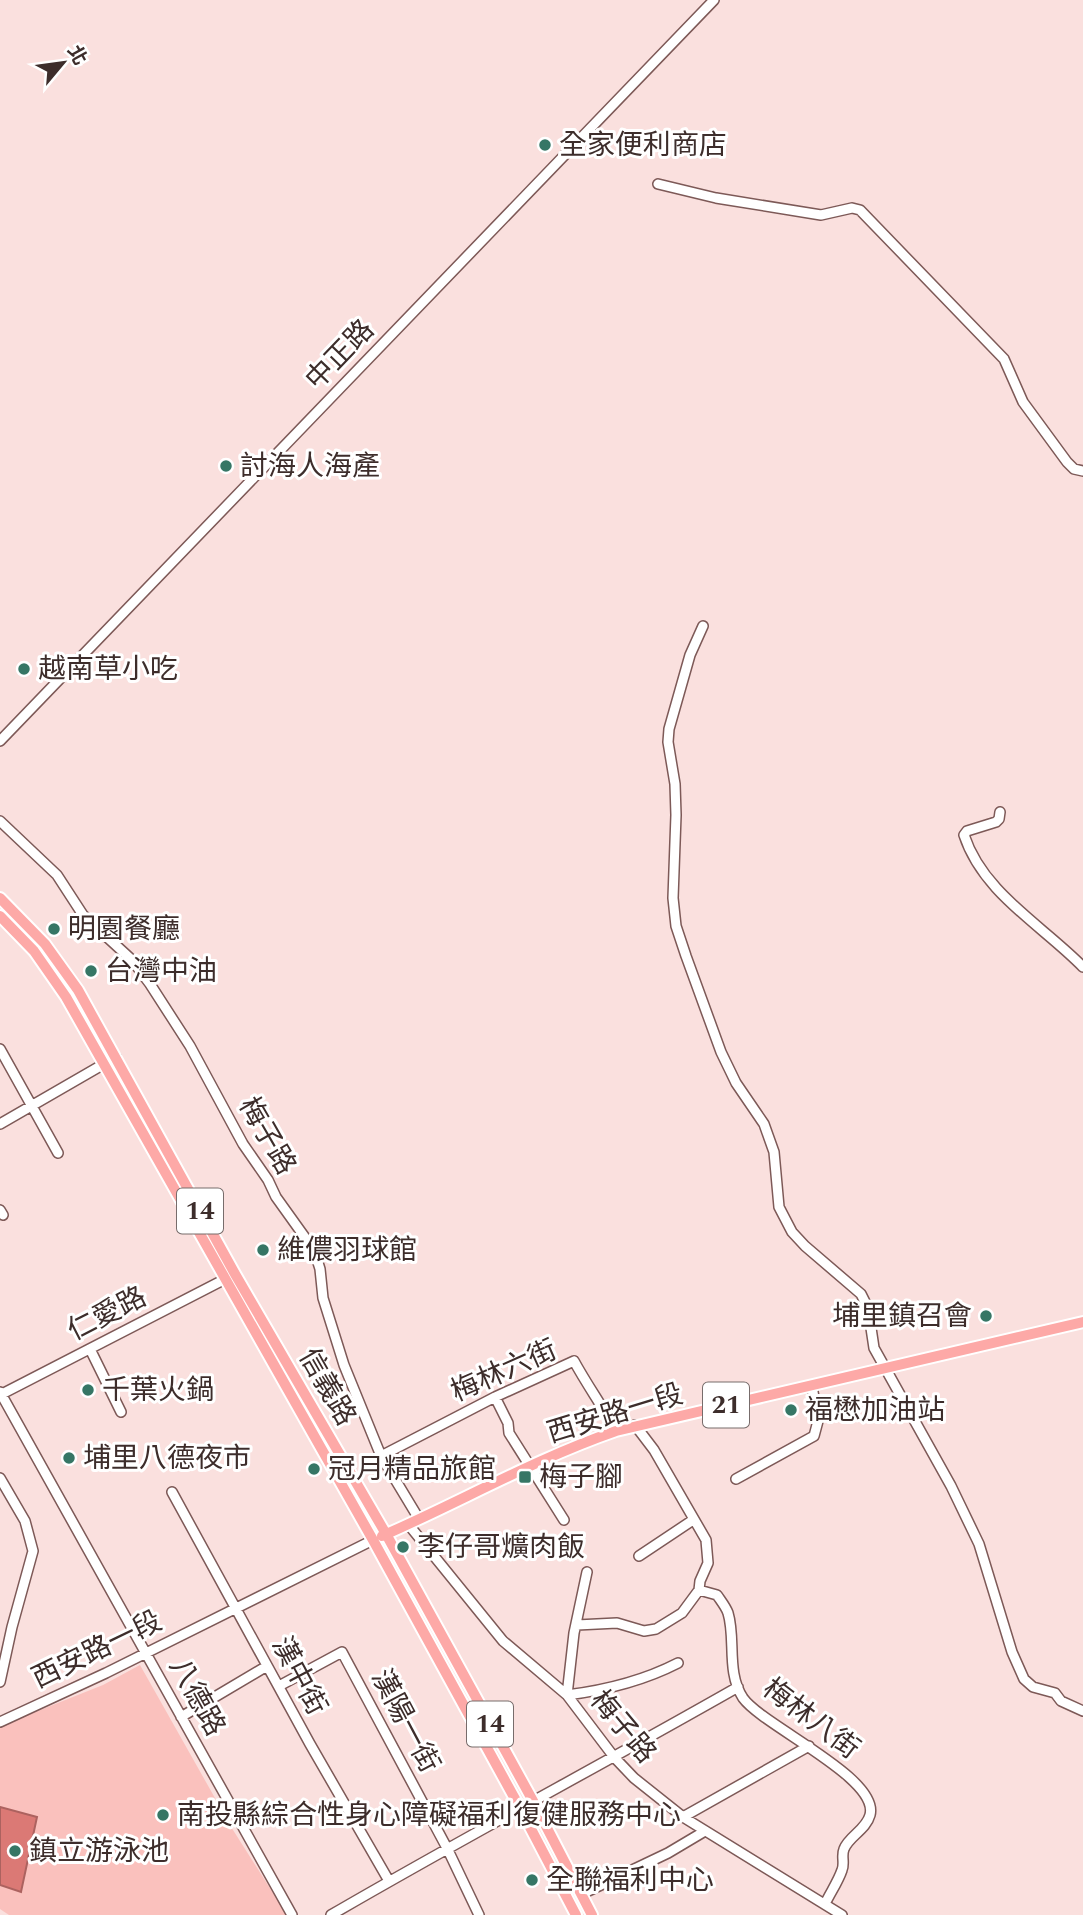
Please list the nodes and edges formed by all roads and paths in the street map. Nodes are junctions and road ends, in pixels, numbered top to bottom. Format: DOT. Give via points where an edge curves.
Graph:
graph roads {
  1 [pos="714,0"];
  2 [pos="658,184"];
  3 [pos="1083,471"];
  4 [pos="703,626"];
  5 [pos="0,741"];
  6 [pos="1000,812"];
  7 [pos="0,821"];
  8 [pos="0,898"];
  9 [pos="0,915"];
  10 [pos="1083,967"];
  11 [pos="0,1049"];
  12 [pos="116,1057"];
  13 [pos="104,1064"];
  14 [pos="33,1105"];
  15 [pos="0,1124"];
  16 [pos="58,1153"];
  17 [pos="235,1274"];
  18 [pos="224,1279"];
  19 [pos="1083,1322"];
  20 [pos="90,1349"];
  21 [pos="886,1369"];
  22 [pos="812,1386"];
  23 [pos="0,1394"];
  24 [pos="495,1397"];
  25 [pos="121,1412"];
  26 [pos="635,1425"];
  27 [pos="616,1431"];
  28 [pos="381,1456"];
  29 [pos="528,1466"];
  30 [pos="0,1478"];
  31 [pos="736,1479"];
  32 [pos="172,1492"];
  33 [pos="564,1520"];
  34 [pos="693,1520"];
  35 [pos="413,1522"];
  36 [pos="386,1534"];
  37 [pos="373,1540"];
  38 [pos="639,1556"];
  39 [pos="587,1572"];
  40 [pos="699,1590"];
  41 [pos="235,1608"];
  42 [pos="0,1623"];
  43 [pos="577,1625"];
  44 [pos="12,1627"];
  45 [pos="145,1652"];
  46 [pos="678,1663"];
  47 [pos="267,1666"];
  48 [pos="0,1682"];
  49 [pos="279,1686"];
  50 [pos="738,1687"];
  51 [pos="567,1695"];
  52 [pos="1083,1711"];
  53 [pos="181,1717"];
  54 [pos="0,1722"];
  55 [pos="809,1746"];
  56 [pos="614,1758"];
  57 [pos="533,1801"];
  58 [pos="520,1808"];
  59 [pos="683,1817"];
  60 [pos="705,1830"];
  61 [pos="447,1847"];
  62 [pos="389,1881"];
  63 [pos="582,1894"];
  64 [pos="825,1904"];
  65 [pos="836,1914"];
  66 [pos="292,1915"];
  67 [pos="331,1915"];
  68 [pos="479,1915"];
  69 [pos="576,1915"];
  70 [pos="592,1915"];
  1 -- 5 [label="street, 中正路"];
  2 -- 3 [label="street" via="821,215 860,210 1004,359 1032,415 1074,469"];
  4 -- 21 [label="street" via="668,729 676,815 676,926 721,1052 764,1124 774,1152 779,1207 805,1246 861,1294 868,1308 874,1348"];
  6 -- 10 [label="street" via="996,822 967,831 969,851 989,880"];
  7 -- 28 [label="street, 梅子路" via="57,875 83,915 132,960 150,984 243,1144 314,1250 337,1344"];
  8 -- 12 [label="main road, 信義路 / 14" via="45,944"];
  9 -- 13 [label="main road, 信義路 / 14" via="34,951"];
  11 -- 14 [label="street"];
  12 -- 13 [label="street"];
  12 -- 17 [label="main road, 信義路 / 14"];
  13 -- 14 [label="street"];
  13 -- 18 [label="main road, 信義路 / 14"];
  14 -- 15 [label="street"];
  14 -- 16 [label="street"];
  17 -- 18 [label="street, 仁愛路"];
  17 -- 36 [label="main road, 信義路 / 14"];
  18 -- 20 [label="street, 仁愛路"];
  18 -- 37 [label="main road, 信義路 / 14"];
  19 -- 21 [label="main road, 西安路一段 / 21"];
  20 -- 23 [label="street, 仁愛路"];
  20 -- 25 [label="street"];
  21 -- 22 [label="main road, 西安路一段 / 21"];
  21 -- 52 [label="street" via="979,1544 1024,1679 1033,1688 1055,1693"];
  22 -- 26 [label="main road, 西安路一段 / 21"];
  22 -- 31 [label="street" via="818,1421 814,1436"];
  23 -- 45 [label="street, 八德路"];
  24 -- 27 [label="street, 梅林六街" via="574,1361"];
  24 -- 28 [label="street, 梅林六街"];
  24 -- 29 [label="street"];
  26 -- 27 [label="main road, 西安路一段 / 21"];
  26 -- 34 [label="street"];
  27 -- 29 [label="main road, 西安路一段 / 21"];
  28 -- 35 [label="street, 梅子路"];
  29 -- 33 [label="street"];
  29 -- 35 [label="main road, 西安路一段 / 21"];
  30 -- 44 [label="street" via="25,1521 33,1551"];
  32 -- 41 [label="street, 漢中街"];
  34 -- 38 [label="street"];
  34 -- 40 [label="street" via="709,1551"];
  35 -- 36 [label="main road, 西安路一段 / 21"];
  35 -- 51 [label="street, 梅子路" via="503,1642"];
  36 -- 37 [label="main road, 西安路一段 / 21"];
  36 -- 57 [label="main road, 信義路 / 14"];
  37 -- 41 [label="street, 西安路一段"];
  37 -- 58 [label="main road, 信義路 / 14"];
  39 -- 43 [label="street"];
  40 -- 43 [label="street" via="682,1613 656,1629 644,1631 617,1623"];
  40 -- 50 [label="street, 梅林八街" via="717,1595 728,1613"];
  41 -- 45 [label="street, 西安路一段"];
  41 -- 47 [label="street, 漢中街"];
  42 -- 44 [label="street"];
  43 -- 51 [label="street"];
  44 -- 48 [label="street"];
  45 -- 53 [label="street, 八德路"];
  45 -- 54 [label="street, 西安路一段"];
  46 -- 51 [label="street" via="622,1685"];
  47 -- 49 [label="street, 漢中街"];
  47 -- 53 [label="street"];
  49 -- 61 [label="street, 漢陽一街" via="342,1652"];
  49 -- 62 [label="street, 漢中街"];
  50 -- 55 [label="street, 梅林八街" via="757,1712"];
  50 -- 56 [label="street"];
  51 -- 56 [label="street, 梅子路"];
  53 -- 66 [label="street, 八德路"];
  55 -- 59 [label="street"];
  55 -- 64 [label="street, 梅林八街" via="858,1784 870,1812 862,1829 845,1846 843,1869"];
  56 -- 57 [label="street"];
  56 -- 59 [label="street, 梅子路"];
  57 -- 58 [label="street"];
  57 -- 63 [label="main road, 信義路 / 14"];
  58 -- 61 [label="street"];
  58 -- 69 [label="main road, 信義路 / 14"];
  59 -- 60 [label="street, 梅子路"];
  60 -- 63 [label="street"];
  60 -- 64 [label="street, 梅子路"];
  61 -- 62 [label="street"];
  61 -- 68 [label="street, 漢陽一街"];
  62 -- 67 [label="street"];
  63 -- 70 [label="main road, 信義路 / 14"];
  64 -- 65 [label="street, 梅子路"];
}
